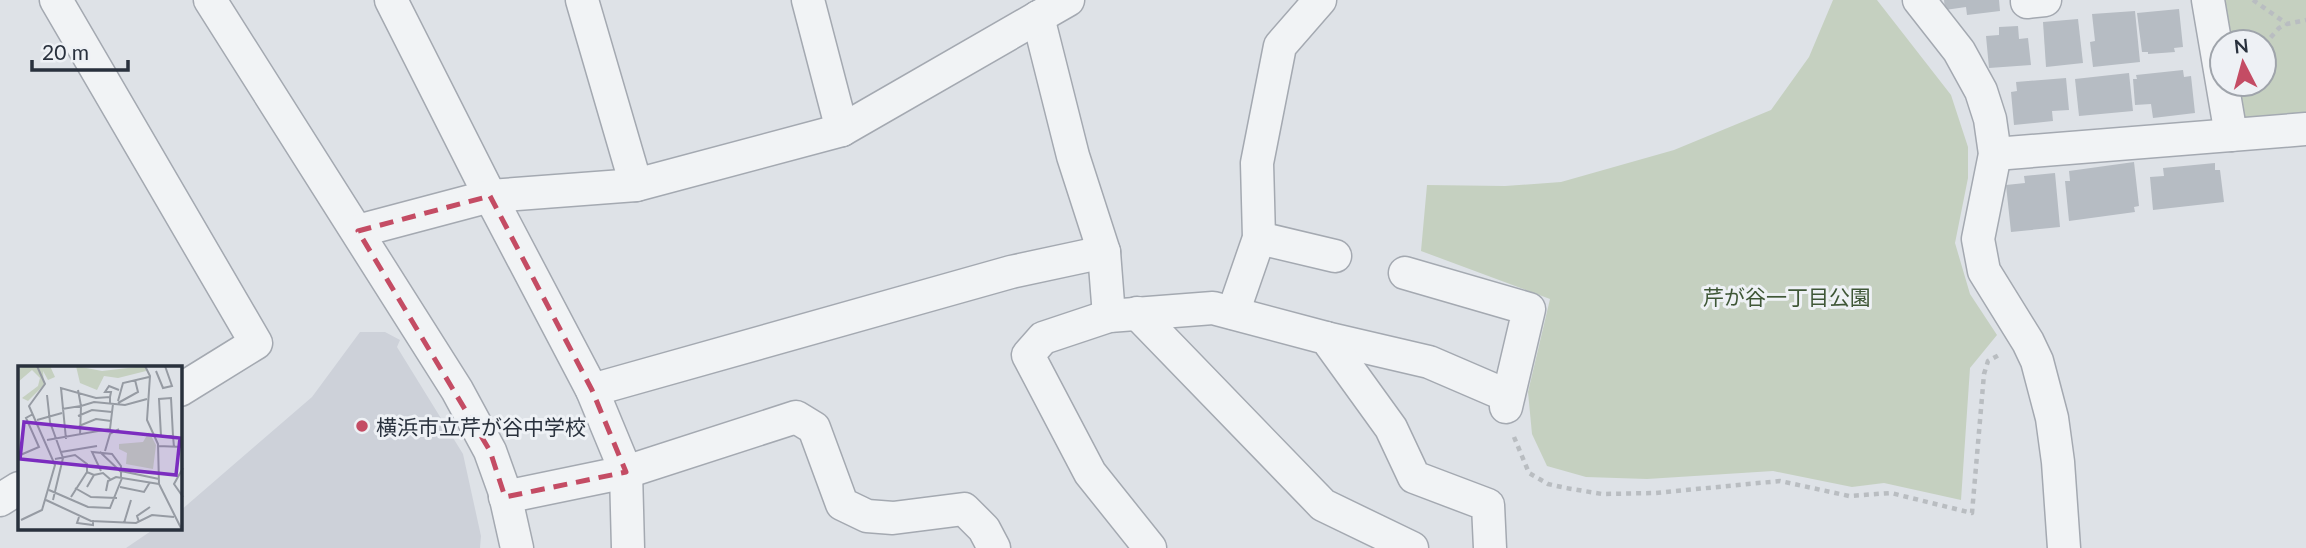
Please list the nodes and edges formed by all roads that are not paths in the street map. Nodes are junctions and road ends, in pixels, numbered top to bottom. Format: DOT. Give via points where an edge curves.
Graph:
graph roads {
  1 [pos="56,0"];
  2 [pos="210,0"];
  3 [pos="391,0"];
  4 [pos="582,0"];
  5 [pos="808,0"];
  6 [pos="1068,0"];
  7 [pos="1320,0"];
  8 [pos="1919,0"];
  9 [pos="2027,0"];
  10 [pos="2045,0"];
  11 [pos="2208,0"];
  12 [pos="1038,17"];
  13 [pos="2306,129"];
  14 [pos="842,130"];
  15 [pos="2231,135"];
  16 [pos="1996,153"];
  17 [pos="636,185"];
  18 [pos="490,196"];
  19 [pos="358,231"];
  20 [pos="1259,238"];
  21 [pos="1104,252"];
  22 [pos="1335,256"];
  23 [pos="1405,273"];
  24 [pos="1233,313"];
  25 [pos="1123,315"];
  26 [pos="1326,338"];
  27 [pos="182,389"];
  28 [pos="592,390"];
  29 [pos="626,472"];
  30 [pos="18,489"];
  31 [pos="505,497"];
  32 [pos="0,500"];
  33 [pos="517,548"];
  34 [pos="628,548"];
  35 [pos="993,548"];
  36 [pos="1150,548"];
  37 [pos="1412,548"];
  38 [pos="1490,548"];
  39 [pos="2064,548"];
  1 -- 27 [label="street" via="256,343"];
  2 -- 19 [label="street"];
  3 -- 18 [label="street"];
  4 -- 17 [label="street"];
  5 -- 14 [label="street"];
  6 -- 12 [label="street"];
  7 -- 20 [label="street" via="1280,46 1257,163"];
  8 -- 16 [label="street" via="1959,51 1981,91"];
  9 -- 10 [label="street"];
  11 -- 15 [label="street"];
  12 -- 14 [label="street"];
  12 -- 21 [label="street" via="1073,156"];
  13 -- 15 [label="street"];
  14 -- 17 [label="street"];
  15 -- 16 [label="street"];
  16 -- 39 [label="street" via="1978,239 1983,271 2037,361 2052,418"];
  17 -- 18 [label="street"];
  18 -- 19 [label="street"];
  18 -- 28 [label="street"];
  19 -- 31 [label="street" via="457,390 490,451"];
  20 -- 22 [label="street"];
  20 -- 24 [label="street"];
  21 -- 25 [label="street"];
  21 -- 28 [label="street" via="1011,272"];
  23 -- 26 [label="street" via="1528,309 1507,402 1429,362"];
  24 -- 25 [label="street" via="1213,308"];
  24 -- 26 [label="street"];
  25 -- 36 [label="street" via="1044,338 1028,355 1090,473"];
  25 -- 37 [label="street" via="1322,505"];
  26 -- 38 [label="street" via="1391,428 1414,477 1488,505"];
  28 -- 29 [label="street"];
  29 -- 31 [label="street"];
  29 -- 34 [label="street"];
  29 -- 35 [label="street" via="796,417 814,428 842,504 867,516 893,518 964,509 984,529"];
  30 -- 32 [label="street"];
  31 -- 33 [label="street"];
}
